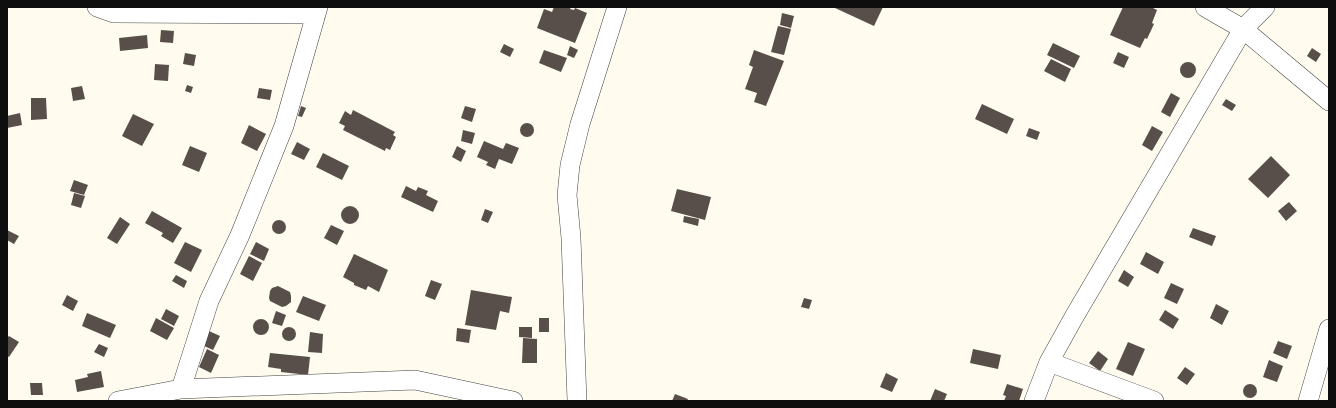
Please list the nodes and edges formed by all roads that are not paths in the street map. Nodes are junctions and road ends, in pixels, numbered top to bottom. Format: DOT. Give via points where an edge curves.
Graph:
graph roads {
  1 [pos="97,7"];
  2 [pos="617,7"];
  3 [pos="1205,7"];
  4 [pos="1265,7"];
  5 [pos="317,10"];
  6 [pos="1243,29"];
  7 [pos="1329,101"];
  8 [pos="1329,329"];
  9 [pos="1048,362"];
  10 [pos="181,388"];
  11 [pos="118,401"];
  12 [pos="513,401"];
  13 [pos="577,401"];
  14 [pos="1034,401"];
  15 [pos="1154,401"];
  16 [pos="1308,401"];
  1 -- 5 [label="street" via="114,13"];
  2 -- 13 [label="street" via="570,164 567,195"];
  3 -- 6 [label="street"];
  4 -- 6 [label="street"];
  5 -- 10 [label="street" via="284,126 240,235 209,301"];
  6 -- 7 [label="street"];
  6 -- 9 [label="street"];
  8 -- 16 [label="street"];
  9 -- 14 [label="street"];
  9 -- 15 [label="street"];
  10 -- 11 [label="street"];
  10 -- 12 [label="street" via="415,380"];
}
